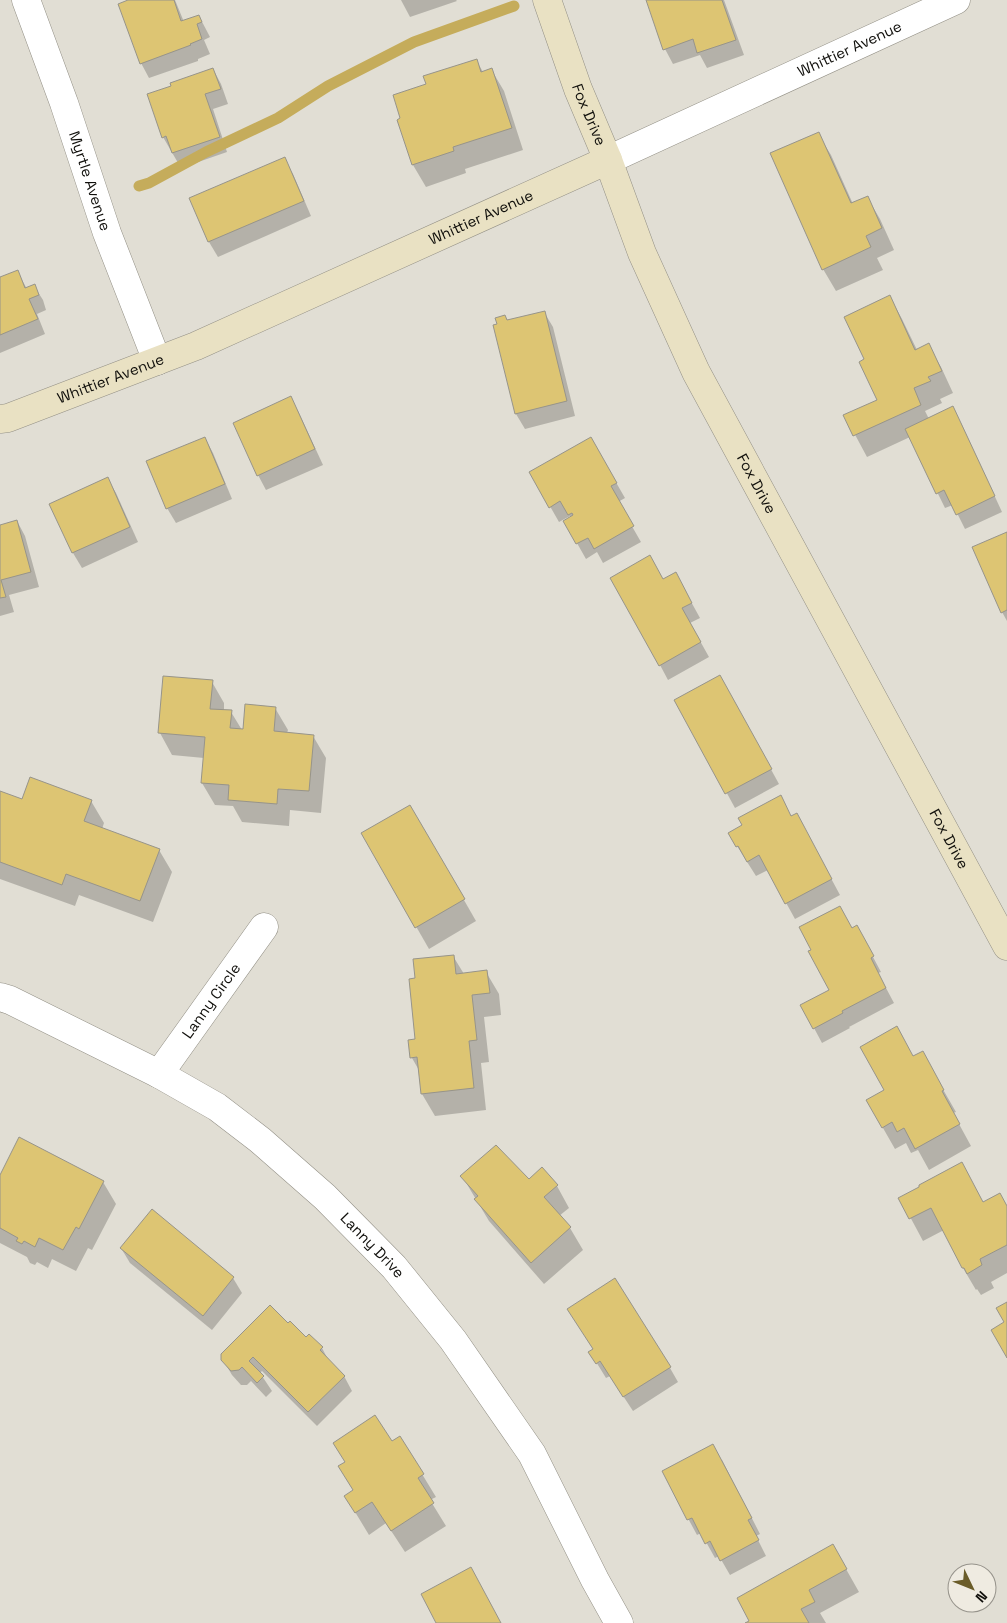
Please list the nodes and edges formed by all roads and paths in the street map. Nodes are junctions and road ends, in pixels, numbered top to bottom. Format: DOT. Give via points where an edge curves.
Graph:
graph roads {
  1 [pos="26,0"];
  2 [pos="547,0"];
  3 [pos="956,0"];
  4 [pos="608,160"];
  5 [pos="157,361"];
  6 [pos="0,419"];
  7 [pos="264,927"];
  8 [pos="1007,946"];
  9 [pos="0,997"];
  10 [pos="158,1074"];
  11 [pos="619,1623"];
  1 -- 5 [label="street, Myrtle Avenue"];
  2 -- 4 [label="main road, Fox Drive" via="578,89"];
  3 -- 4 [label="street, Whittier Avenue"];
  4 -- 5 [label="main road, Whittier Avenue"];
  4 -- 8 [label="main road, Fox Drive" via="642,253 696,372"];
  5 -- 6 [label="main road, Whittier Avenue"];
  7 -- 10 [label="street, Lanny Circle"];
  9 -- 10 [label="street, Lanny Drive"];
  10 -- 11 [label="street, Lanny Drive" via="217,1107 260,1140 325,1197 394,1267 453,1340 532,1454"];
}
